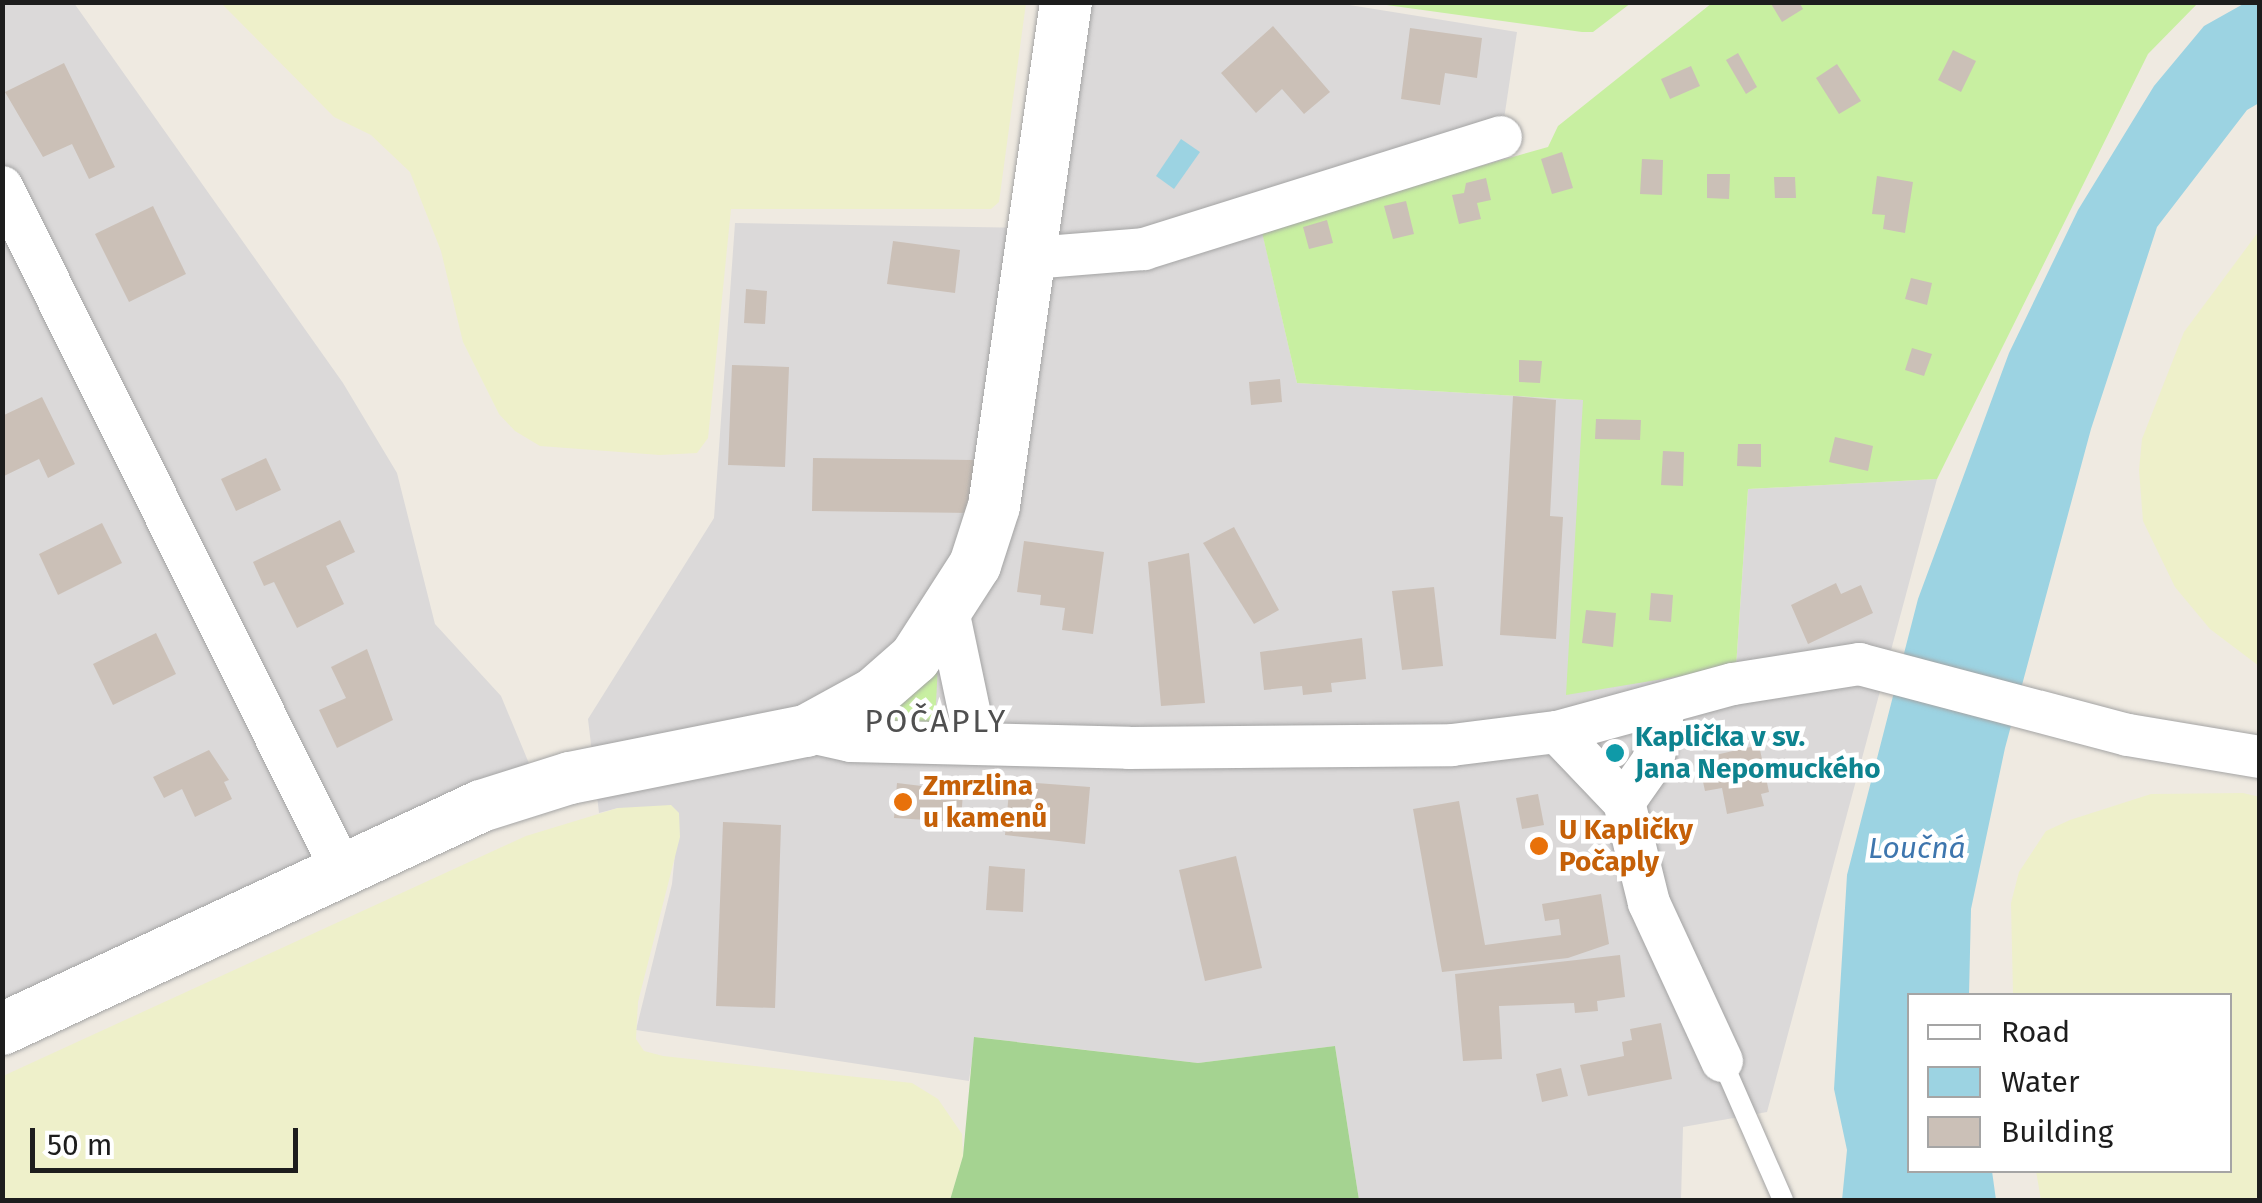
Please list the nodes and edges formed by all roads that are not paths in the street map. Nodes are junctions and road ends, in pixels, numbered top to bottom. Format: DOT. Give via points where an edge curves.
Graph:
graph roads {
  1 [pos="1066,2"];
  2 [pos="1501,136"];
  3 [pos="2,187"];
  4 [pos="1034,258"];
  5 [pos="948,616"];
  6 [pos="1665,704"];
  7 [pos="806,731"];
  8 [pos="1557,732"];
  9 [pos="976,743"];
  10 [pos="2260,757"];
  11 [pos="1624,802"];
  12 [pos="341,868"];
  13 [pos="2,1028"];
  14 [pos="1722,1061"];
  15 [pos="1783,1200"];
  1 -- 4 [label="street"];
  2 -- 4 [label="street" via="1144,249"];
  3 -- 12 [label="street"];
  4 -- 5 [label="street" via="994,506 975,565"];
  5 -- 7 [label="street" via="875,693"];
  5 -- 9 [label="street"];
  6 -- 8 [label="street"];
  6 -- 10 [label="street" via="1733,684 1859,664 2053,716"];
  6 -- 11 [label="street" via="1653,761"];
  7 -- 9 [label="street" via="851,741"];
  7 -- 12 [label="street" via="570,778 480,806"];
  8 -- 9 [label="street" via="1361,749"];
  8 -- 11 [label="street"];
  11 -- 14 [label="street" via="1649,902"];
  12 -- 13 [label="street"];
  14 -- 15 [label="lane"];
}
